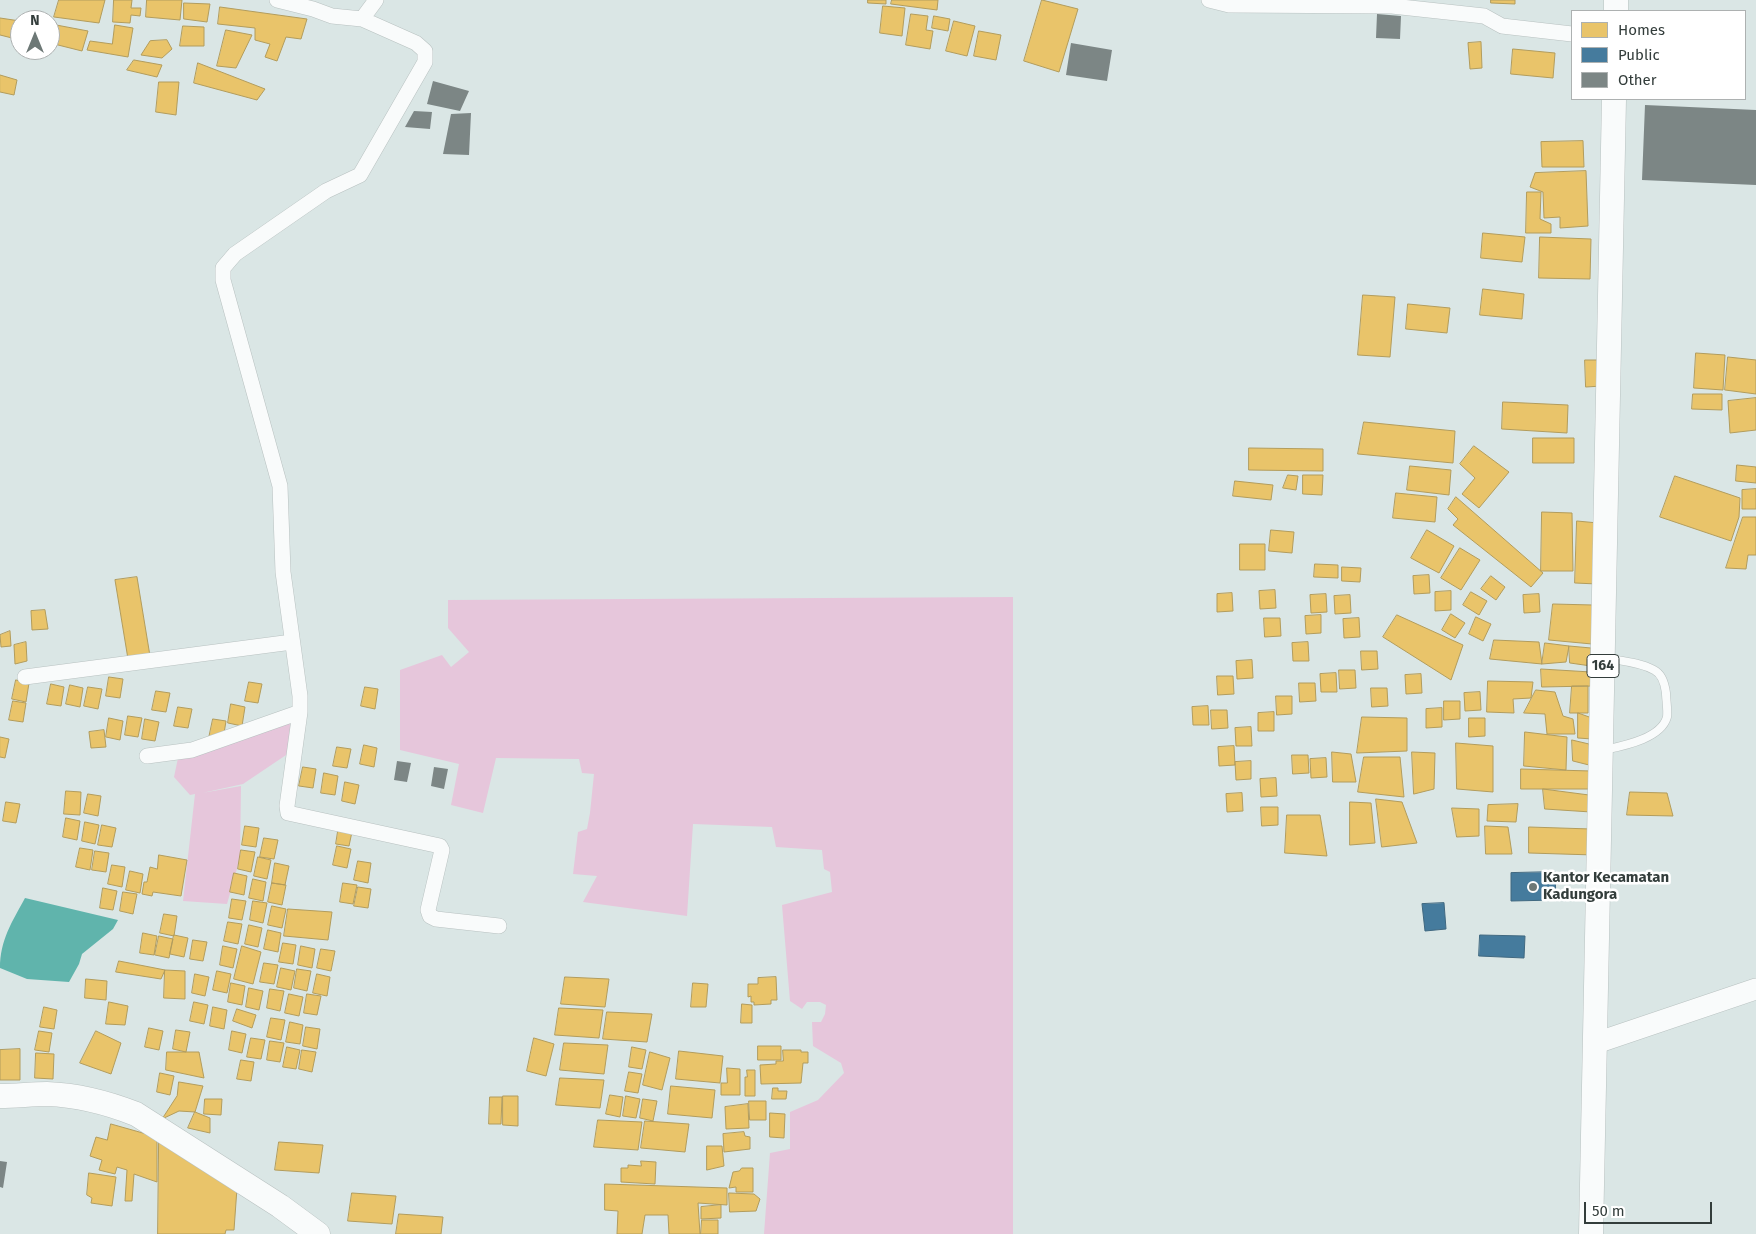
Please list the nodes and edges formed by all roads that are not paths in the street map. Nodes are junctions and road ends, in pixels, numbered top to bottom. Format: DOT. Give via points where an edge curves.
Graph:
graph roads {
  1 [pos="277,0"];
  2 [pos="376,0"];
  3 [pos="1209,0"];
  4 [pos="362,19"];
  5 [pos="1571,34"];
  6 [pos="1614,100"];
  7 [pos="292,642"];
  8 [pos="1603,658"];
  9 [pos="25,677"];
  10 [pos="300,712"];
  11 [pos="1601,750"];
  12 [pos="146,756"];
  13 [pos="499,926"];
  14 [pos="1756,989"];
  15 [pos="1596,1044"];
  16 [pos="0,1096"];
  17 [pos="318,1234"];
  18 [pos="1591,1234"];
  1 -- 4 [label="street" via="332,16"];
  2 -- 4 [label="street"];
  3 -- 5 [label="street" via="1230,5 1392,6 1484,16 1502,26"];
  4 -- 7 [label="street" via="416,43 424,51 424,62 360,175 326,191 234,254 223,268 223,280 280,486 283,572"];
  6 -- 8 [label="main road, 164"];
  7 -- 9 [label="street"];
  7 -- 10 [label="street"];
  8 -- 11 [label="main road, 164"];
  8 -- 11 [label="lane" via="1656,670 1663,680 1667,717 1649,736"];
  10 -- 12 [label="street" via="192,750"];
  10 -- 13 [label="street" via="286,806 288,812 440,846 442,850 428,910 430,916"];
  11 -- 15 [label="main road, 164"];
  14 -- 15 [label="street"];
  15 -- 18 [label="main road, 164"];
  16 -- 17 [label="main road" via="48,1094 82,1098 136,1114"];
}
